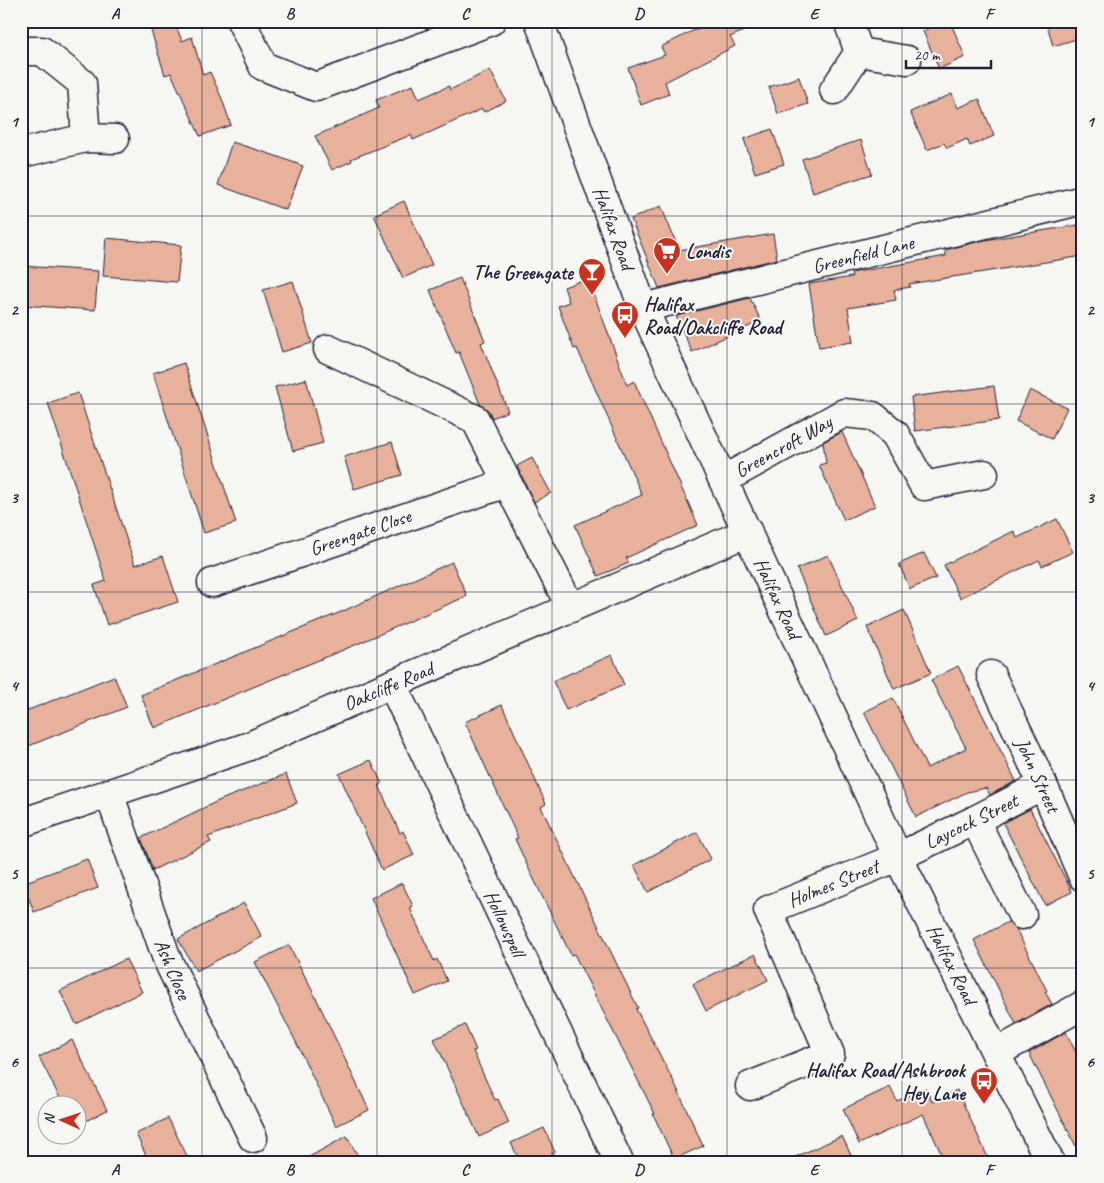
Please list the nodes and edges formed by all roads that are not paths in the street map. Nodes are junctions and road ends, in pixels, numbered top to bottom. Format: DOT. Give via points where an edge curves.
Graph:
graph roads {
  1 [pos="241,21"];
  2 [pos="491,21"];
  3 [pos="539,21"];
  4 [pos="848,21"];
  5 [pos="21,51"];
  6 [pos="859,52"];
  7 [pos="907,60"];
  8 [pos="834,90"];
  9 [pos="86,138"];
  10 [pos="115,139"];
  11 [pos="26,152"];
  12 [pos="1083,200"];
  13 [pos="643,308"];
  14 [pos="328,349"];
  15 [pos="984,474"];
  16 [pos="723,480"];
  17 [pos="507,482"];
  18 [pos="748,532"];
  19 [pos="212,583"];
  20 [pos="571,608"];
  21 [pos="991,675"];
  22 [pos="392,684"];
  23 [pos="1043,785"];
  24 [pos="109,794"];
  25 [pos="975,820"];
  26 [pos="21,823"];
  27 [pos="898,857"];
  28 [pos="1083,877"];
  29 [pos="1022,915"];
  30 [pos="1083,1005"];
  31 [pos="996,1053"];
  32 [pos="750,1086"];
  33 [pos="254,1138"];
  34 [pos="619,1162"];
  35 [pos="1050,1162"];
  1 -- 2 [label="main road" via="263,66 316,87"];
  3 -- 13 [label="main road, Halifax Road"];
  4 -- 6 [label="main road"];
  5 -- 9 [label="main road" via="42,51 82,84"];
  6 -- 7 [label="main road"];
  6 -- 8 [label="main road"];
  9 -- 10 [label="main road"];
  9 -- 11 [label="main road"];
  12 -- 13 [label="main road, Greenfield Lane"];
  13 -- 16 [label="main road, Halifax Road"];
  14 -- 17 [label="main road" via="475,419"];
  15 -- 16 [label="main road, Greencroft Way" via="924,486 895,434 873,416 844,413"];
  16 -- 18 [label="main road, Halifax Road"];
  17 -- 19 [label="main road, Greengate Close"];
  17 -- 20 [label="main road"];
  18 -- 20 [label="main road, Oakcliffe Road"];
  18 -- 27 [label="main road, Halifax Road"];
  20 -- 22 [label="main road, Oakcliffe Road"];
  21 -- 23 [label="main road, John Street"];
  22 -- 24 [label="main road, Oakcliffe Road" via="247,747"];
  22 -- 34 [label="main road, Hollowspell"];
  23 -- 25 [label="main road, Laycock Street"];
  23 -- 28 [label="main road, John Street"];
  24 -- 26 [label="main road, Oakcliffe Road"];
  24 -- 33 [label="main road, Ash Close" via="167,959"];
  25 -- 27 [label="main road, Laycock Street"];
  25 -- 29 [label="main road"];
  27 -- 31 [label="main road, Halifax Road"];
  27 -- 32 [label="main road, Holmes Street" via="768,910 830,1054"];
  30 -- 31 [label="main road"];
  31 -- 35 [label="main road, Halifax Road"];
}
